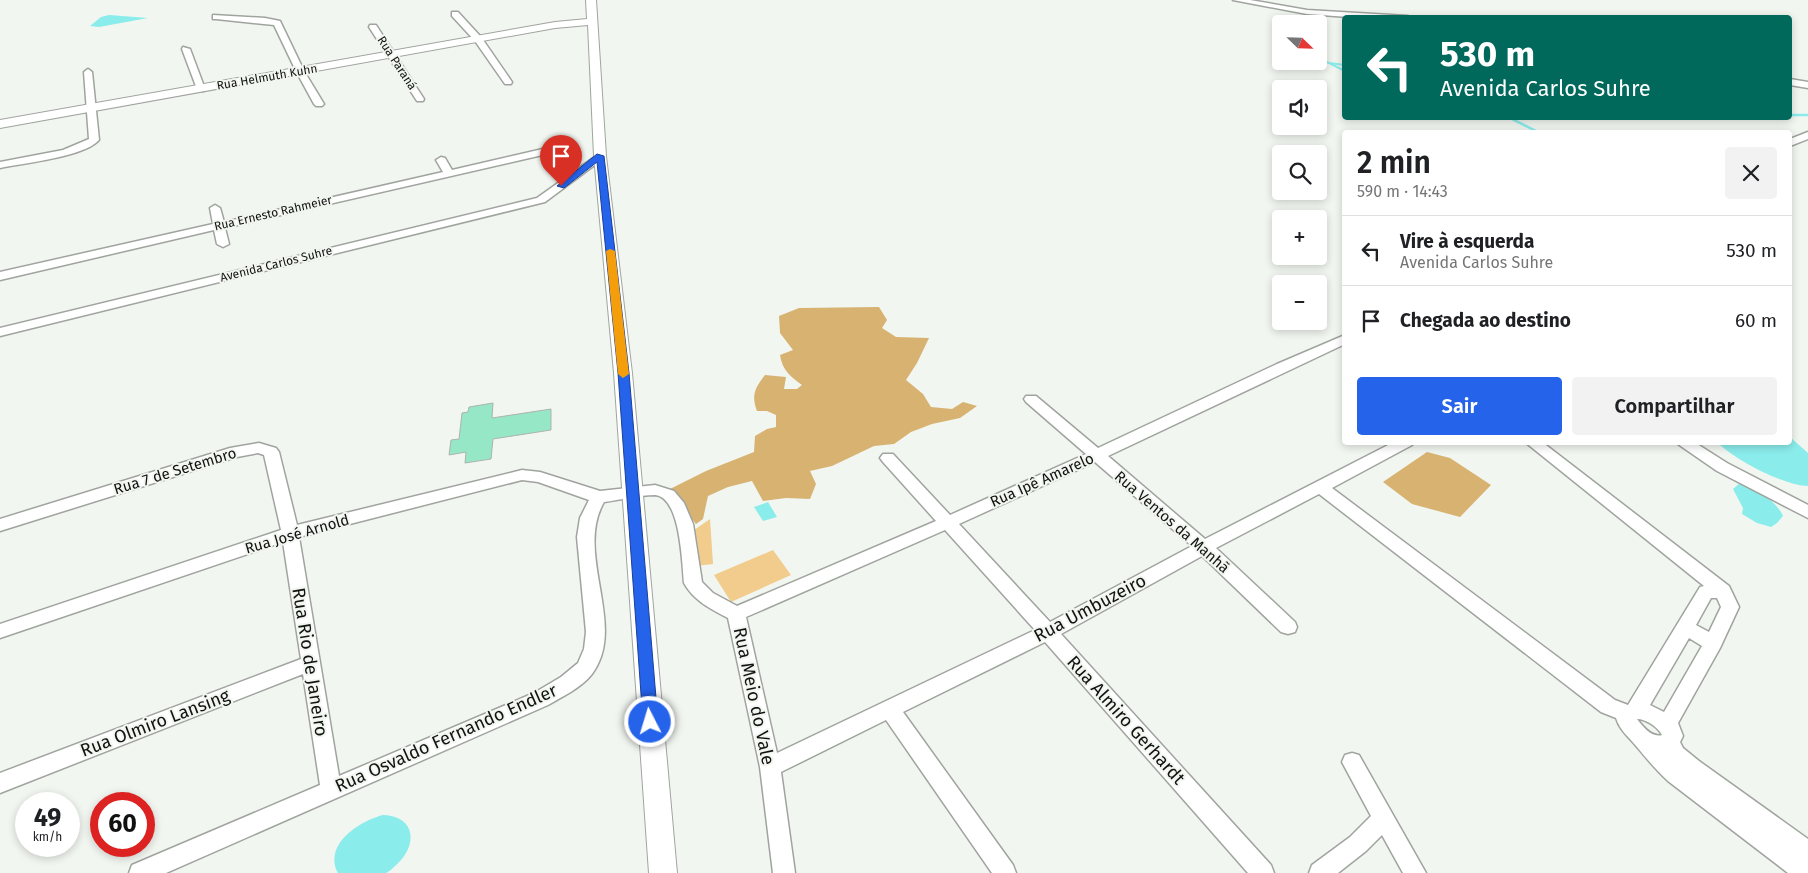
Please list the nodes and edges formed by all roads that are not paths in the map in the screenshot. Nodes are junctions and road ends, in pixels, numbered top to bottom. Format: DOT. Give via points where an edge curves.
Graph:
graph roads {
  1 [pos="1237,0"];
  2 [pos="591,2"];
  3 [pos="455,14"];
  4 [pos="1358,15"];
  5 [pos="216,16"];
  6 [pos="591,22"];
  7 [pos="374,27"];
  8 [pos="553,27"];
  9 [pos="478,39"];
  10 [pos="592,39"];
  11 [pos="186,49"];
  12 [pos="392,55"];
  13 [pos="300,71"];
  14 [pos="88,72"];
  15 [pos="508,82"];
  16 [pos="1792,82"];
  17 [pos="1808,85"];
  18 [pos="201,89"];
  19 [pos="420,98"];
  20 [pos="319,104"];
  21 [pos="92,108"];
  22 [pos="0,124"];
  23 [pos="1808,135"];
  24 [pos="1792,142"];
  25 [pos="1808,145"];
  26 [pos="547,151"];
  27 [pos="600,156"];
  28 [pos="441,160"];
  29 [pos="0,165"];
  30 [pos="449,174"];
  31 [pos="215,208"];
  32 [pos="220,225"];
  33 [pos="223,244"];
  34 [pos="225,273"];
  35 [pos="0,276"];
  36 [pos="0,325"];
  37 [pos="0,332"];
  38 [pos="1342,340"];
  39 [pos="1031,399"];
  40 [pos="1401,445"];
  41 [pos="1536,445"];
  42 [pos="1687,445"];
  43 [pos="1096,455"];
  44 [pos="888,458"];
  45 [pos="1320,487"];
  46 [pos="631,493"];
  47 [pos="599,496"];
  48 [pos="1808,512"];
  49 [pos="948,523"];
  50 [pos="0,524"];
  51 [pos="290,533"];
  52 [pos="1204,547"];
  53 [pos="1723,591"];
  54 [pos="736,614"];
  55 [pos="1288,628"];
  56 [pos="1686,628"];
  57 [pos="0,631"];
  58 [pos="1048,632"];
  59 [pos="1713,643"];
  60 [pos="310,663"];
  61 [pos="890,709"];
  62 [pos="1633,712"];
  63 [pos="1668,733"];
  64 [pos="1643,739"];
  65 [pos="1352,762"];
  66 [pos="770,767"];
  67 [pos="0,783"];
  68 [pos="331,790"];
  69 [pos="1383,819"];
  70 [pos="1808,852"];
  71 [pos="140,873"];
  72 [pos="662,873"];
  73 [pos="784,873"];
  74 [pos="1005,873"];
  75 [pos="1263,873"];
  76 [pos="1320,873"];
  77 [pos="1416,873"];
  78 [pos="1806,873"];
  1 -- 4 [label="street" via="1307,12"];
  2 -- 6 [label="main road"];
  2 -- 8 [label="main road" via="583,13"];
  3 -- 9 [label="street"];
  5 -- 13 [label="street" via="266,20 277,24"];
  6 -- 8 [label="main road, Rua Helmuth Kuhn"];
  6 -- 10 [label="main road"];
  7 -- 12 [label="street, Rua Paraná"];
  8 -- 9 [label="main road, Rua Helmuth Kuhn"];
  8 -- 10 [label="main road" via="580,32"];
  9 -- 12 [label="main road, Rua Helmuth Kuhn"];
  9 -- 15 [label="street"];
  10 -- 27 [label="main road"];
  11 -- 18 [label="street"];
  12 -- 13 [label="main road, Rua Helmuth Kuhn"];
  12 -- 19 [label="street, Rua Paraná"];
  13 -- 18 [label="main road, Rua Helmuth Kuhn"];
  13 -- 20 [label="street"];
  14 -- 21 [label="street"];
  16 -- 17 [label="street"];
  18 -- 21 [label="main road, Rua Helmuth Kuhn"];
  21 -- 22 [label="main road, Rua Helmuth Kuhn"];
  21 -- 29 [label="street" via="94,140 88,146"];
  23 -- 24 [label="street"];
  24 -- 25 [label="street"];
  26 -- 30 [label="street, Rua Ernesto Rahmeier"];
  27 -- 34 [label="street, Avenida Carlos Suhre" via="541,200"];
  27 -- 46 [label="main road" via="623,373"];
  28 -- 30 [label="street"];
  30 -- 32 [label="street, Rua Ernesto Rahmeier"];
  31 -- 32 [label="street"];
  32 -- 33 [label="street"];
  32 -- 35 [label="street, Rua Ernesto Rahmeier"];
  34 -- 36 [label="street, Avenida Carlos Suhre"];
  34 -- 37 [label="street, Avenida Carlos Suhre"];
  38 -- 43 [label="street, Rua Ipê Amarelo"];
  39 -- 43 [label="street, Rua Ventos da Manhã"];
  40 -- 45 [label="street, Rua Umbuzeiro"];
  41 -- 53 [label="street"];
  42 -- 48 [label="street"];
  43 -- 49 [label="street, Rua Ipê Amarelo"];
  43 -- 52 [label="street, Rua Ventos da Manhã"];
  44 -- 49 [label="street, Rua Almiro Gerhardt"];
  45 -- 52 [label="street, Rua Umbuzeiro"];
  45 -- 62 [label="street" via="1608,706"];
  46 -- 47 [label="street, Rua Meio do Vale"];
  46 -- 54 [label="street, Rua Meio do Vale" via="655,490 664,492 677,503 684,518 693,583 706,598"];
  46 -- 72 [label="main road"];
  47 -- 51 [label="street, Rua José Arnold" via="540,477 522,475"];
  47 -- 68 [label="street, Rua Osvaldo Fernando Endler" via="587,519 585,546 595,644 589,662 573,680 541,699"];
  49 -- 54 [label="street, Rua Ipê Amarelo"];
  49 -- 58 [label="street, Rua Almiro Gerhardt"];
  50 -- 51 [label="street, Rua 7 de Setembro" via="235,452 259,448 271,452"];
  51 -- 57 [label="street, Rua José Arnold"];
  51 -- 60 [label="street, Rua Rio de Janeiro"];
  52 -- 55 [label="street, Rua Ventos da Manhã"];
  52 -- 58 [label="street, Rua Umbuzeiro"];
  53 -- 56 [label="street" via="1706,592"];
  53 -- 59 [label="street" via="1730,607"];
  54 -- 66 [label="street, Rua Meio do Vale"];
  56 -- 59 [label="street"];
  56 -- 62 [label="street"];
  58 -- 61 [label="street, Rua Umbuzeiro"];
  58 -- 75 [label="street, Rua Almiro Gerhardt"];
  59 -- 63 [label="street"];
  60 -- 67 [label="street, Rua Olmiro Lansing"];
  60 -- 68 [label="street, Rua Rio de Janeiro"];
  61 -- 66 [label="street, Rua Umbuzeiro"];
  61 -- 74 [label="street"];
  62 -- 63 [label="street" via="1652,714"];
  62 -- 64 [label="street" via="1626,719 1628,725"];
  63 -- 64 [label="street" via="1656,744"];
  63 -- 70 [label="street" via="1676,754 1692,768"];
  64 -- 78 [label="street" via="1675,774"];
  65 -- 69 [label="street"];
  66 -- 73 [label="street, Rua Meio do Vale"];
  68 -- 71 [label="street, Rua Osvaldo Fernando Endler"];
  69 -- 76 [label="street" via="1358,844"];
  69 -- 77 [label="street"];
}
